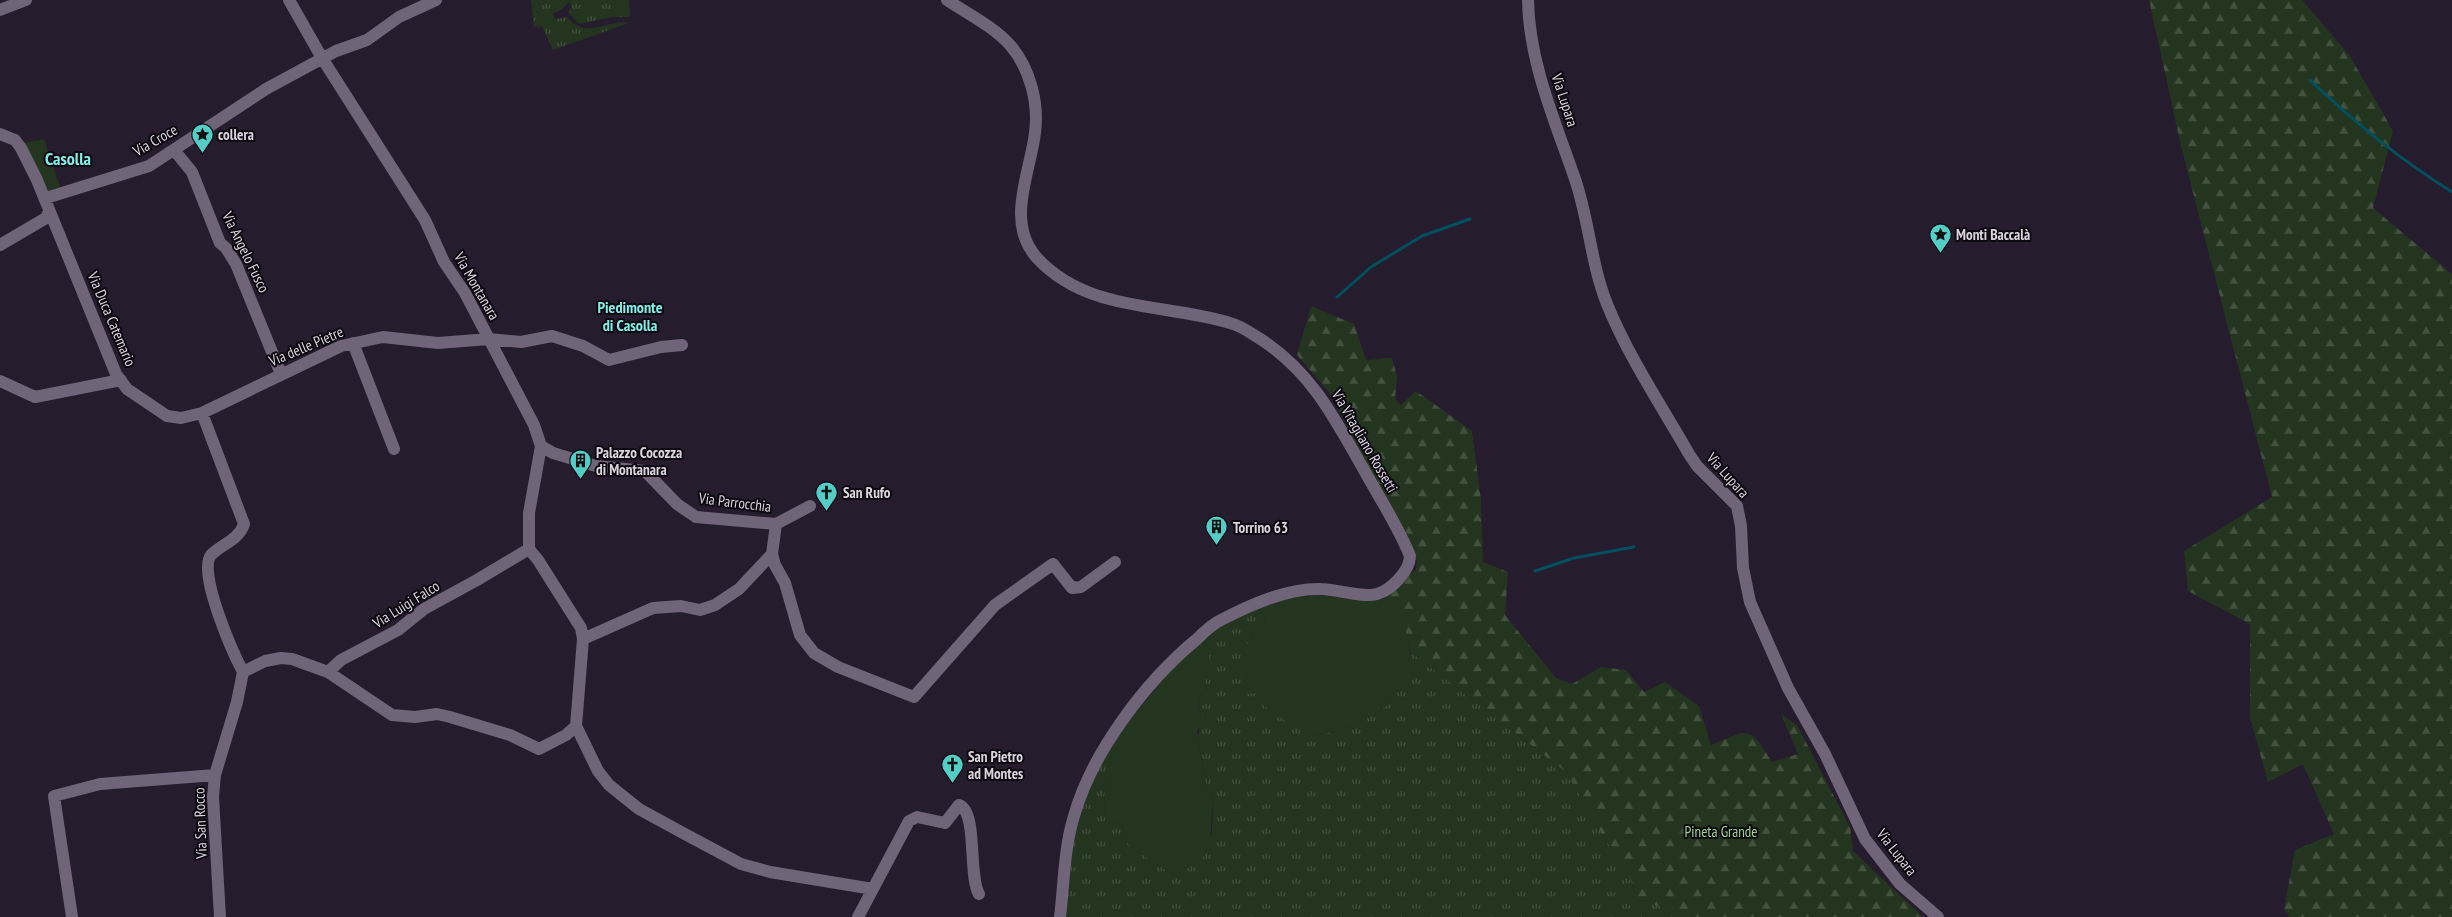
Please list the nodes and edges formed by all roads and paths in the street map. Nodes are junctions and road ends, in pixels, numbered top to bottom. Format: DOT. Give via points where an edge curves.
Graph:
graph roads {
  1 [pos="26,0"];
  2 [pos="290,0"];
  3 [pos="436,0"];
  4 [pos="948,0"];
  5 [pos="1528,0"];
  6 [pos="0,10"];
  7 [pos="322,58"];
  8 [pos="0,134"];
  9 [pos="174,150"];
  10 [pos="46,198"];
  11 [pos="49,211"];
  12 [pos="0,245"];
  13 [pos="489,339"];
  14 [pos="353,343"];
  15 [pos="682,346"];
  16 [pos="281,374"];
  17 [pos="121,380"];
  18 [pos="0,381"];
  19 [pos="202,413"];
  20 [pos="541,446"];
  21 [pos="394,449"];
  22 [pos="810,506"];
  23 [pos="776,524"];
  24 [pos="529,549"];
  25 [pos="772,554"];
  26 [pos="1115,562"];
  27 [pos="583,639"];
  28 [pos="243,672"];
  29 [pos="328,672"];
  30 [pos="576,726"];
  31 [pos="215,776"];
  32 [pos="873,889"];
  33 [pos="979,894"];
  34 [pos="72,917"];
  35 [pos="220,917"];
  36 [pos="858,917"];
  37 [pos="1060,917"];
  38 [pos="1938,917"];
  1 -- 6 [label="street"];
  2 -- 7 [label="street, Via Montanara"];
  3 -- 7 [label="street, Via Croce" via="399,17 367,40"];
  4 -- 37 [label="street, Via Vitagliano Rossetti" via="1009,44 1028,75 1036,119 1020,221 1027,242 1038,258 1066,280 1094,295 1113,302 1231,323 1286,357 1305,375 1326,403 1410,556 1406,569 1378,594 1296,591 1218,621 1174,658 1111,735 1082,790 1069,840"];
  5 -- 38 [label="street, Via Lupara" via="1531,38 1539,72 1579,192 1596,270 1613,317 1689,454 1736,506 1750,602 1788,688 1825,754 1865,839 1900,884"];
  7 -- 9 [label="street, Via Croce" via="266,89"];
  7 -- 13 [label="street, Via Montanara" via="425,220 444,262"];
  8 -- 10 [label="street, Via Duca Catemario" via="14,140 21,148"];
  9 -- 10 [label="street, Via Croce" via="149,166"];
  9 -- 16 [label="street, Via Angelo Fusco" via="192,172 220,243 236,264"];
  10 -- 11 [label="street, Via Duca Catemario"];
  11 -- 12 [label="street" via="46,218"];
  11 -- 17 [label="street, Via Duca Catemario"];
  13 -- 14 [label="street, Via delle Pietre" via="438,343 383,337"];
  13 -- 15 [label="street, Via delle Pietre" via="521,342 552,336 583,346 609,360 661,347"];
  13 -- 20 [label="street, Via Montanara"];
  14 -- 16 [label="street, Via delle Pietre"];
  14 -- 21 [label="street"];
  16 -- 19 [label="street, Via delle Pietre"];
  17 -- 18 [label="street" via="35,397"];
  17 -- 19 [label="street, Via Duca Catemario" via="127,389 167,416 181,418"];
  19 -- 28 [label="street" via="244,524 241,532 210,556 207,566 208,584"];
  20 -- 23 [label="street, Via Parrocchia" via="596,466 645,471 677,504 696,517"];
  20 -- 24 [label="street" via="529,513"];
  22 -- 23 [label="street"];
  23 -- 25 [label="street, Via Parrocchia"];
  24 -- 27 [label="street" via="581,628"];
  24 -- 29 [label="street, Via Luigi Falco" via="424,609 398,630 340,660"];
  25 -- 26 [label="street, Via Parrocchia" via="774,565 785,583 800,635 814,653 838,667 914,697 995,605 1053,564 1072,588 1081,587"];
  25 -- 27 [label="street" via="739,589 715,605 700,610 681,606 653,608"];
  27 -- 30 [label="street"];
  28 -- 29 [label="street" via="265,661 281,658"];
  28 -- 31 [label="street, Via San Rocco"];
  29 -- 30 [label="street" via="392,715 415,717 437,714 450,717 510,735 539,749"];
  30 -- 32 [label="street" via="598,771 609,785 639,809 742,864 770,872"];
  31 -- 34 [label="street" via="100,784 54,796"];
  31 -- 35 [label="street, Via San Rocco" via="213,798"];
  32 -- 33 [label="street" via="908,821 917,817 945,823 959,805 964,806 969,814"];
  32 -- 36 [label="street"];
}
